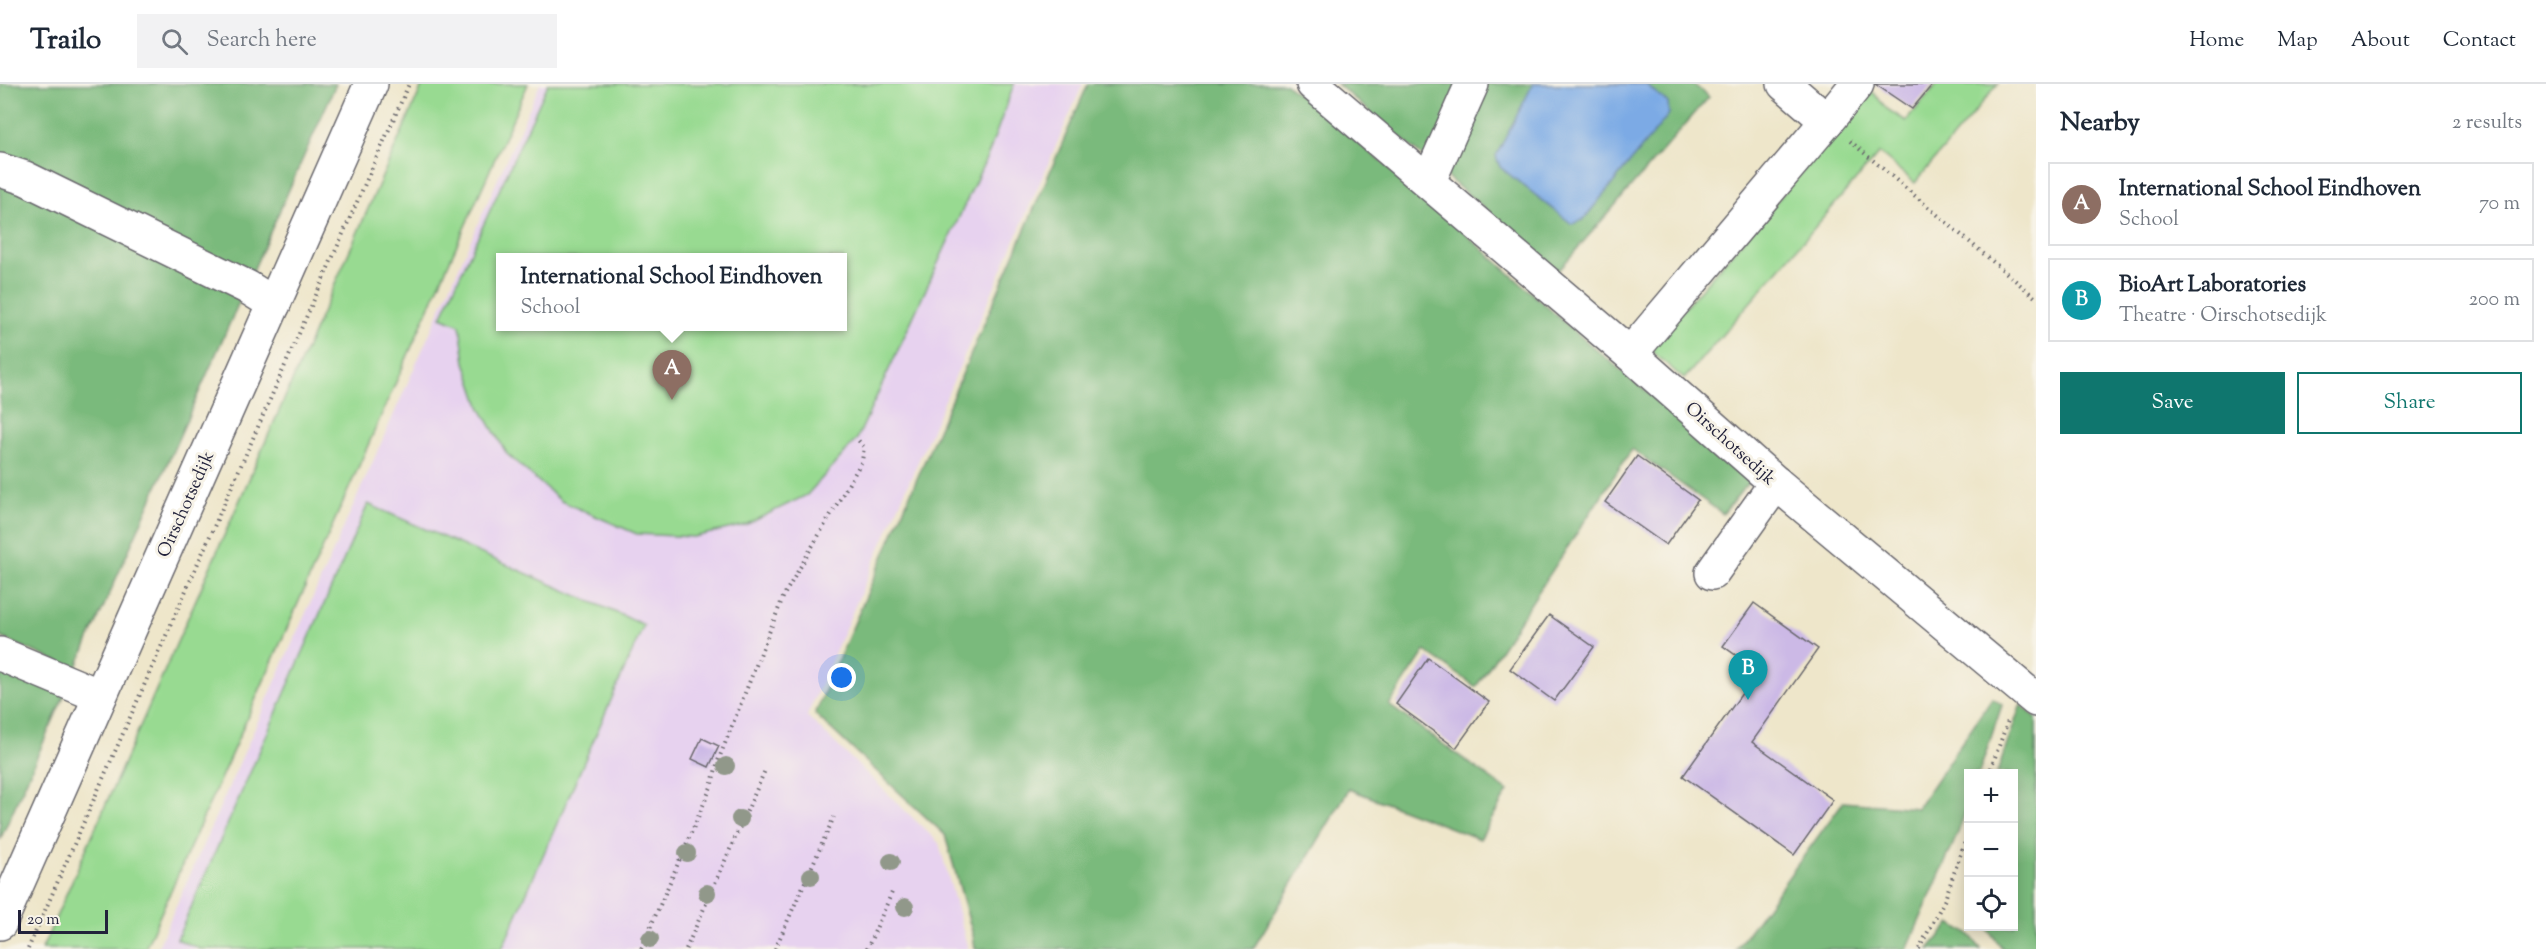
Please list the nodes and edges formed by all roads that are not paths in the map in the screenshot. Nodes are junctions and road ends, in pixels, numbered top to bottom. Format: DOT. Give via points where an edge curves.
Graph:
graph roads {
  1 [pos="371,84"];
  2 [pos="1313,84"];
  3 [pos="1472,84"];
  4 [pos="1784,84"];
  5 [pos="1857,84"];
  6 [pos="1827,121"];
  7 [pos="0,170"];
  8 [pos="1429,181"];
  9 [pos="274,304"];
  10 [pos="1630,354"];
  11 [pos="1776,483"];
  12 [pos="1712,573"];
  13 [pos="0,654"];
  14 [pos="2028,693"];
  15 [pos="100,696"];
  16 [pos="0,923"];
  1 -- 9 [label="street, Oirschotsedijk"];
  2 -- 8 [label="street, Oirschotsedijk"];
  3 -- 8 [label="street"];
  4 -- 6 [label="street"];
  5 -- 6 [label="street"];
  6 -- 10 [label="street"];
  7 -- 9 [label="street" via="46,188"];
  8 -- 10 [label="street, Oirschotsedijk"];
  9 -- 15 [label="street, Oirschotsedijk"];
  10 -- 11 [label="street, Oirschotsedijk"];
  11 -- 12 [label="street"];
  11 -- 14 [label="street, Oirschotsedijk"];
  13 -- 15 [label="street"];
  15 -- 16 [label="street, Oirschotsedijk"];
}
